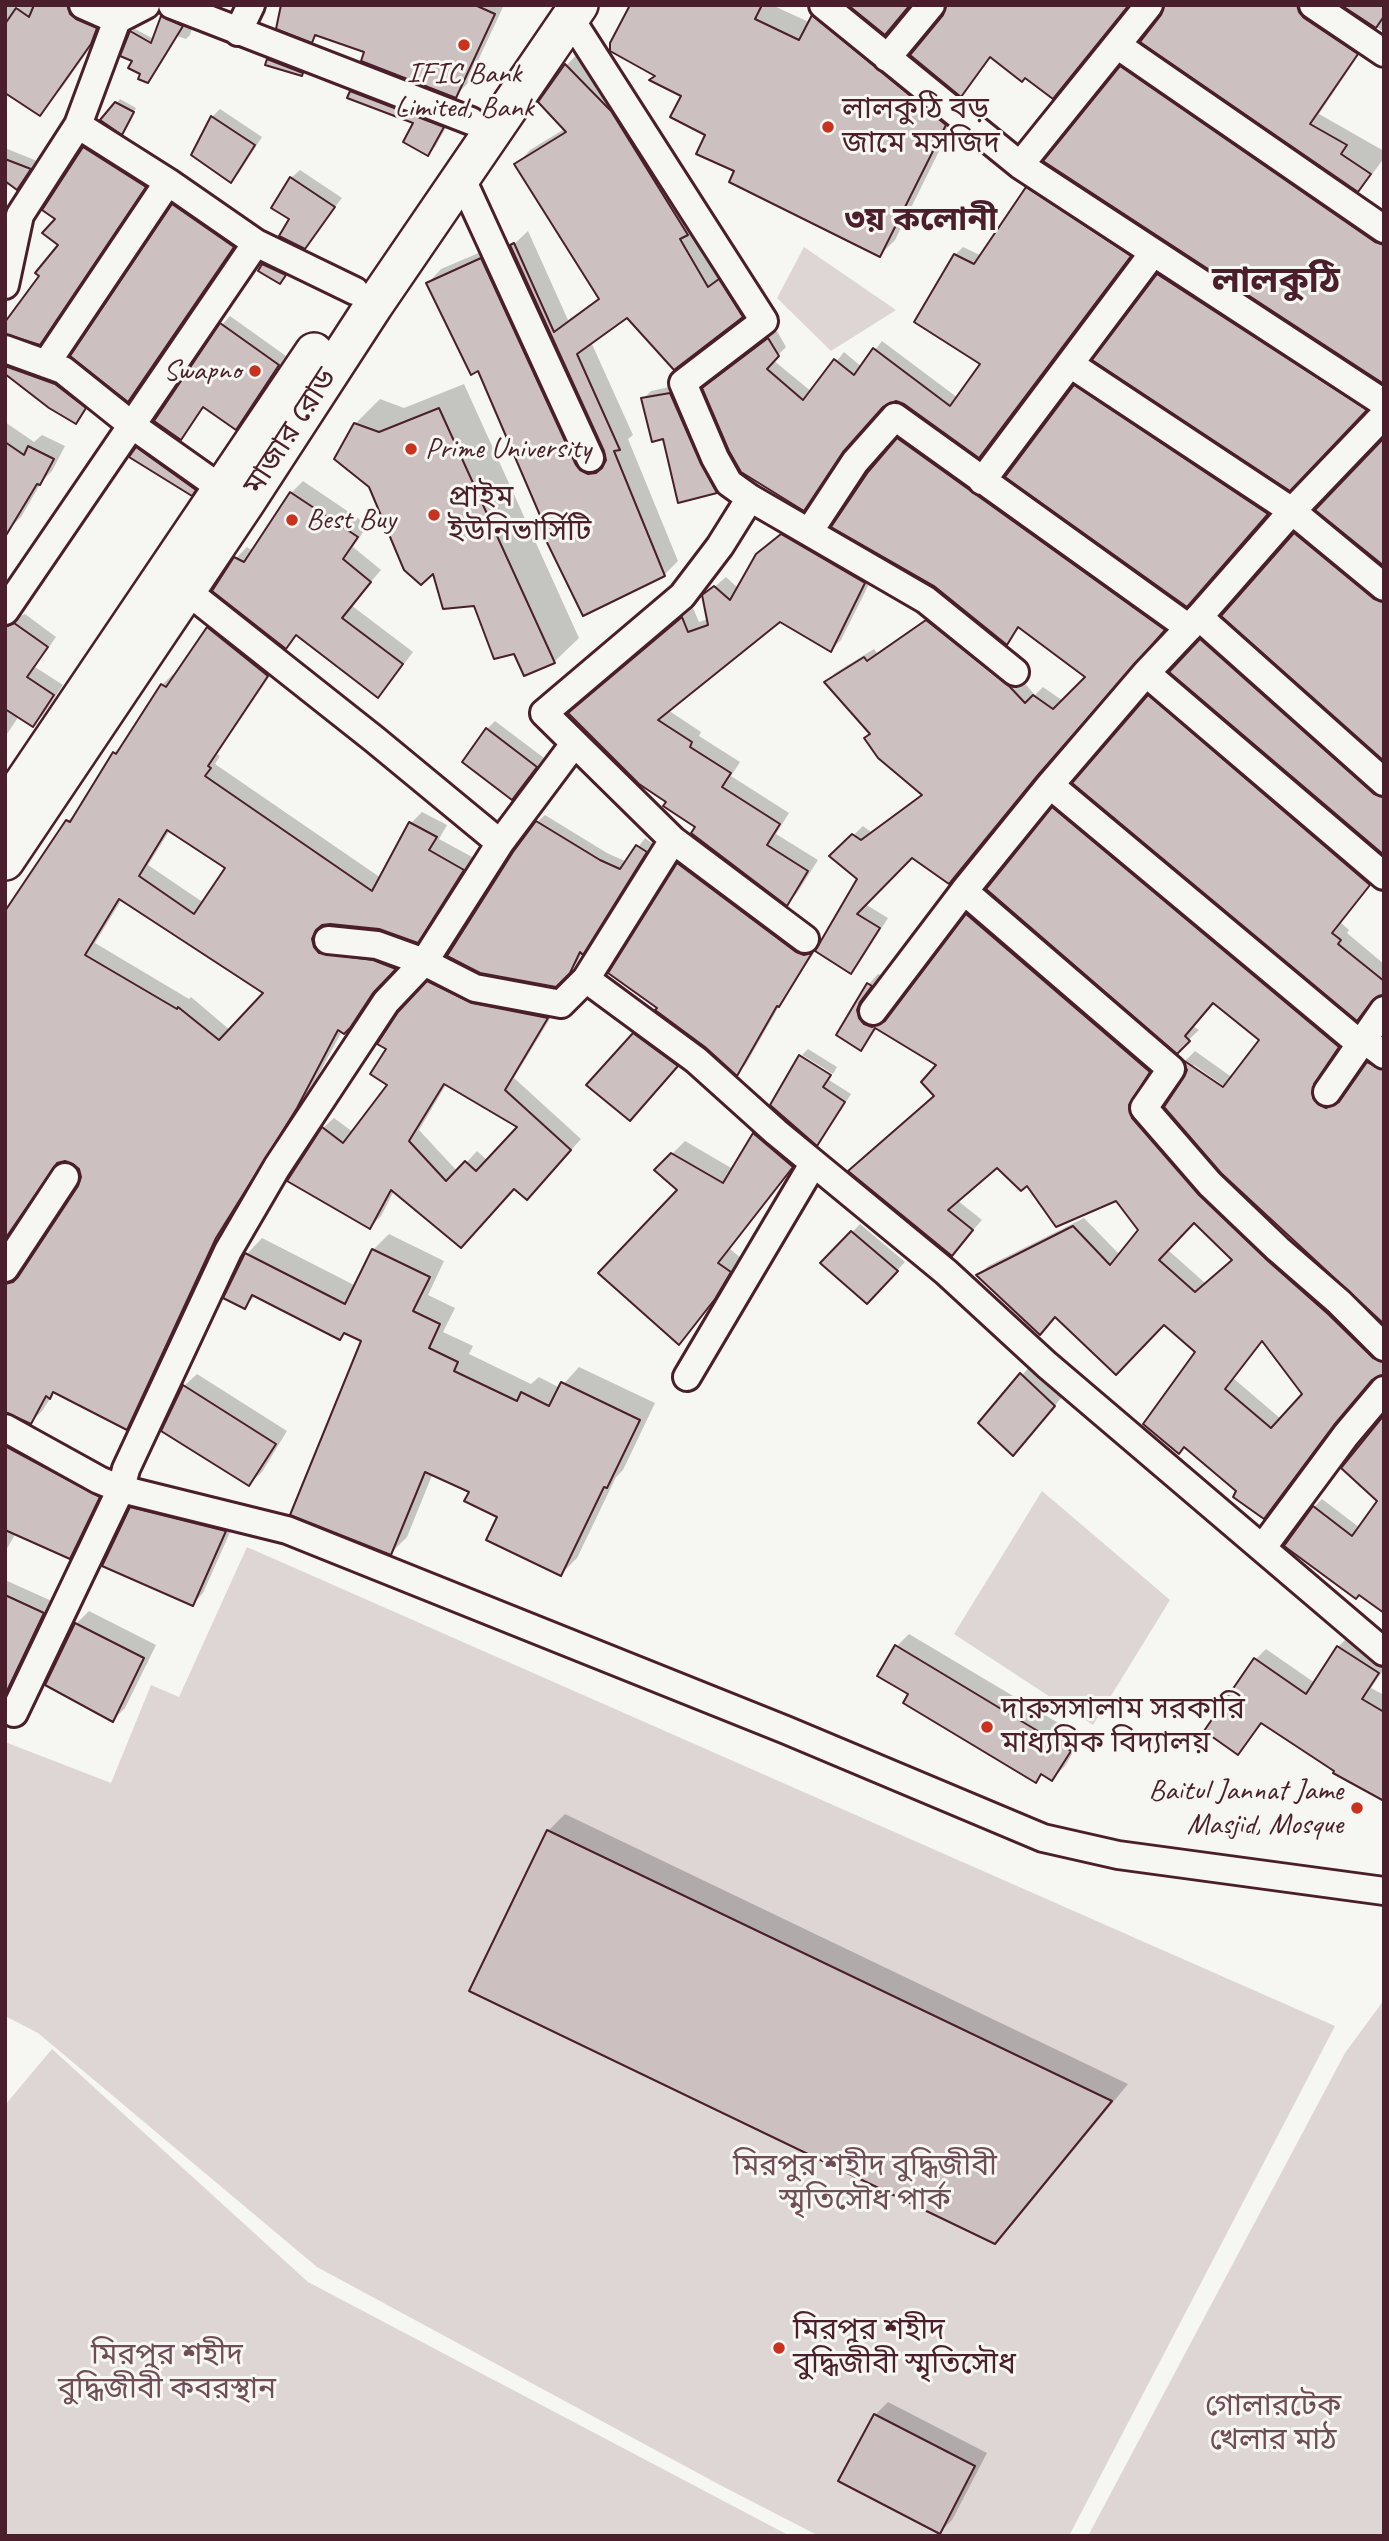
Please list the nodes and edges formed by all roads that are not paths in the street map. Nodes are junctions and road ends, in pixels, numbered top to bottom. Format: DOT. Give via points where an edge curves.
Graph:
graph roads {
  1 [pos="83,5"];
  2 [pos="146,5"];
  3 [pos="172,5"];
  4 [pos="251,5"];
  5 [pos="823,5"];
  6 [pos="931,5"];
  7 [pos="1149,5"];
  8 [pos="1313,5"];
  9 [pos="566,10"];
  10 [pos="117,20"];
  11 [pos="238,32"];
  12 [pos="1117,45"];
  13 [pos="1384,53"];
  14 [pos="887,58"];
  15 [pos="471,121"];
  16 [pos="78,125"];
  17 [pos="1020,165"];
  18 [pos="461,177"];
  19 [pos="169,182"];
  20 [pos="1384,229"];
  21 [pos="256,243"];
  22 [pos="1153,254"];
  23 [pos="5,285"];
  24 [pos="355,291"];
  25 [pos="5,349"];
  26 [pos="46,364"];
  27 [pos="1070,364"];
  28 [pos="1384,402"];
  29 [pos="1384,415"];
  30 [pos="133,426"];
  31 [pos="590,458"];
  32 [pos="982,481"];
  33 [pos="222,489"];
  34 [pos="750,498"];
  35 [pos="1292,511"];
  36 [pos="808,532"];
  37 [pos="1384,587"];
  38 [pos="187,591"];
  39 [pos="5,611"];
  40 [pos="1194,623"];
  41 [pos="1015,672"];
  42 [pos="1146,673"];
  43 [pos="575,744"];
  44 [pos="1384,782"];
  45 [pos="1049,785"];
  46 [pos="5,810"];
  47 [pos="673,840"];
  48 [pos="500,843"];
  49 [pos="5,861"];
  50 [pos="1384,876"];
  51 [pos="964,891"];
  52 [pos="804,939"];
  53 [pos="328,940"];
  54 [pos="424,962"];
  55 [pos="586,979"];
  56 [pos="1384,1010"];
  57 [pos="873,1011"];
  58 [pos="1361,1041"];
  59 [pos="1384,1055"];
  60 [pos="1327,1092"];
  61 [pos="813,1164"];
  62 [pos="65,1177"];
  63 [pos="5,1268"];
  64 [pos="1384,1347"];
  65 [pos="687,1377"];
  66 [pos="1384,1390"];
  67 [pos="5,1428"];
  68 [pos="121,1489"];
  69 [pos="1263,1547"];
  70 [pos="1384,1652"];
  71 [pos="14,1713"];
  72 [pos="1384,1891"];
  1 -- 10 [label="street"];
  2 -- 10 [label="street"];
  3 -- 11 [label="street"];
  4 -- 11 [label="street"];
  5 -- 14 [label="street"];
  6 -- 14 [label="street"];
  7 -- 12 [label="street"];
  8 -- 13 [label="street"];
  9 -- 15 [label="main road, মাজার রোড"];
  9 -- 18 [label="main road, মাজার রোড"];
  9 -- 34 [label="street" via="764,321 683,383 729,483"];
  10 -- 16 [label="street"];
  11 -- 15 [label="street"];
  12 -- 17 [label="street"];
  12 -- 20 [label="street"];
  14 -- 17 [label="street"];
  15 -- 24 [label="main road, মাজার রোড"];
  16 -- 19 [label="street"];
  16 -- 23 [label="street" via="20,215"];
  17 -- 22 [label="street"];
  18 -- 31 [label="street"];
  18 -- 38 [label="main road, মাজার রোড"];
  19 -- 21 [label="street"];
  19 -- 26 [label="street"];
  21 -- 24 [label="street"];
  21 -- 30 [label="street"];
  22 -- 27 [label="street"];
  22 -- 28 [label="street"];
  24 -- 33 [label="main road, মাজার রোড"];
  25 -- 26 [label="street"];
  26 -- 30 [label="street" via="63,370"];
  27 -- 32 [label="street"];
  27 -- 35 [label="street"];
  29 -- 35 [label="street"];
  30 -- 33 [label="street"];
  30 -- 39 [label="street"];
  32 -- 36 [label="street" via="895,417 855,461"];
  32 -- 40 [label="street"];
  33 -- 46 [label="main road, মাজার রোড"];
  34 -- 36 [label="street"];
  34 -- 43 [label="street" via="682,596 544,713"];
  35 -- 37 [label="street"];
  35 -- 40 [label="street"];
  36 -- 41 [label="street" via="926,600"];
  38 -- 48 [label="street"];
  38 -- 49 [label="main road, মাজার রোড"];
  40 -- 42 [label="street"];
  40 -- 44 [label="street"];
  42 -- 45 [label="street"];
  42 -- 50 [label="street"];
  43 -- 47 [label="street"];
  43 -- 48 [label="street"];
  45 -- 51 [label="street"];
  45 -- 58 [label="street"];
  47 -- 52 [label="street"];
  47 -- 55 [label="street"];
  48 -- 54 [label="street"];
  51 -- 57 [label="street"];
  51 -- 64 [label="street" via="1171,1069 1144,1108 1210,1184"];
  53 -- 54 [label="street" via="377,945"];
  54 -- 55 [label="street" via="475,988 561,1004"];
  54 -- 68 [label="street" via="386,1002 329,1086 228,1251 126,1469"];
  55 -- 61 [label="street" via="696,1060"];
  56 -- 58 [label="street"];
  58 -- 59 [label="street"];
  58 -- 60 [label="street"];
  61 -- 65 [label="street"];
  61 -- 69 [label="street" via="946,1272 1047,1365"];
  62 -- 63 [label="street"];
  66 -- 69 [label="street"];
  67 -- 68 [label="street"];
  68 -- 71 [label="street"];
  68 -- 72 [label="street" via="287,1530 775,1725 1043,1838 1131,1857"];
  69 -- 70 [label="street"];
}
